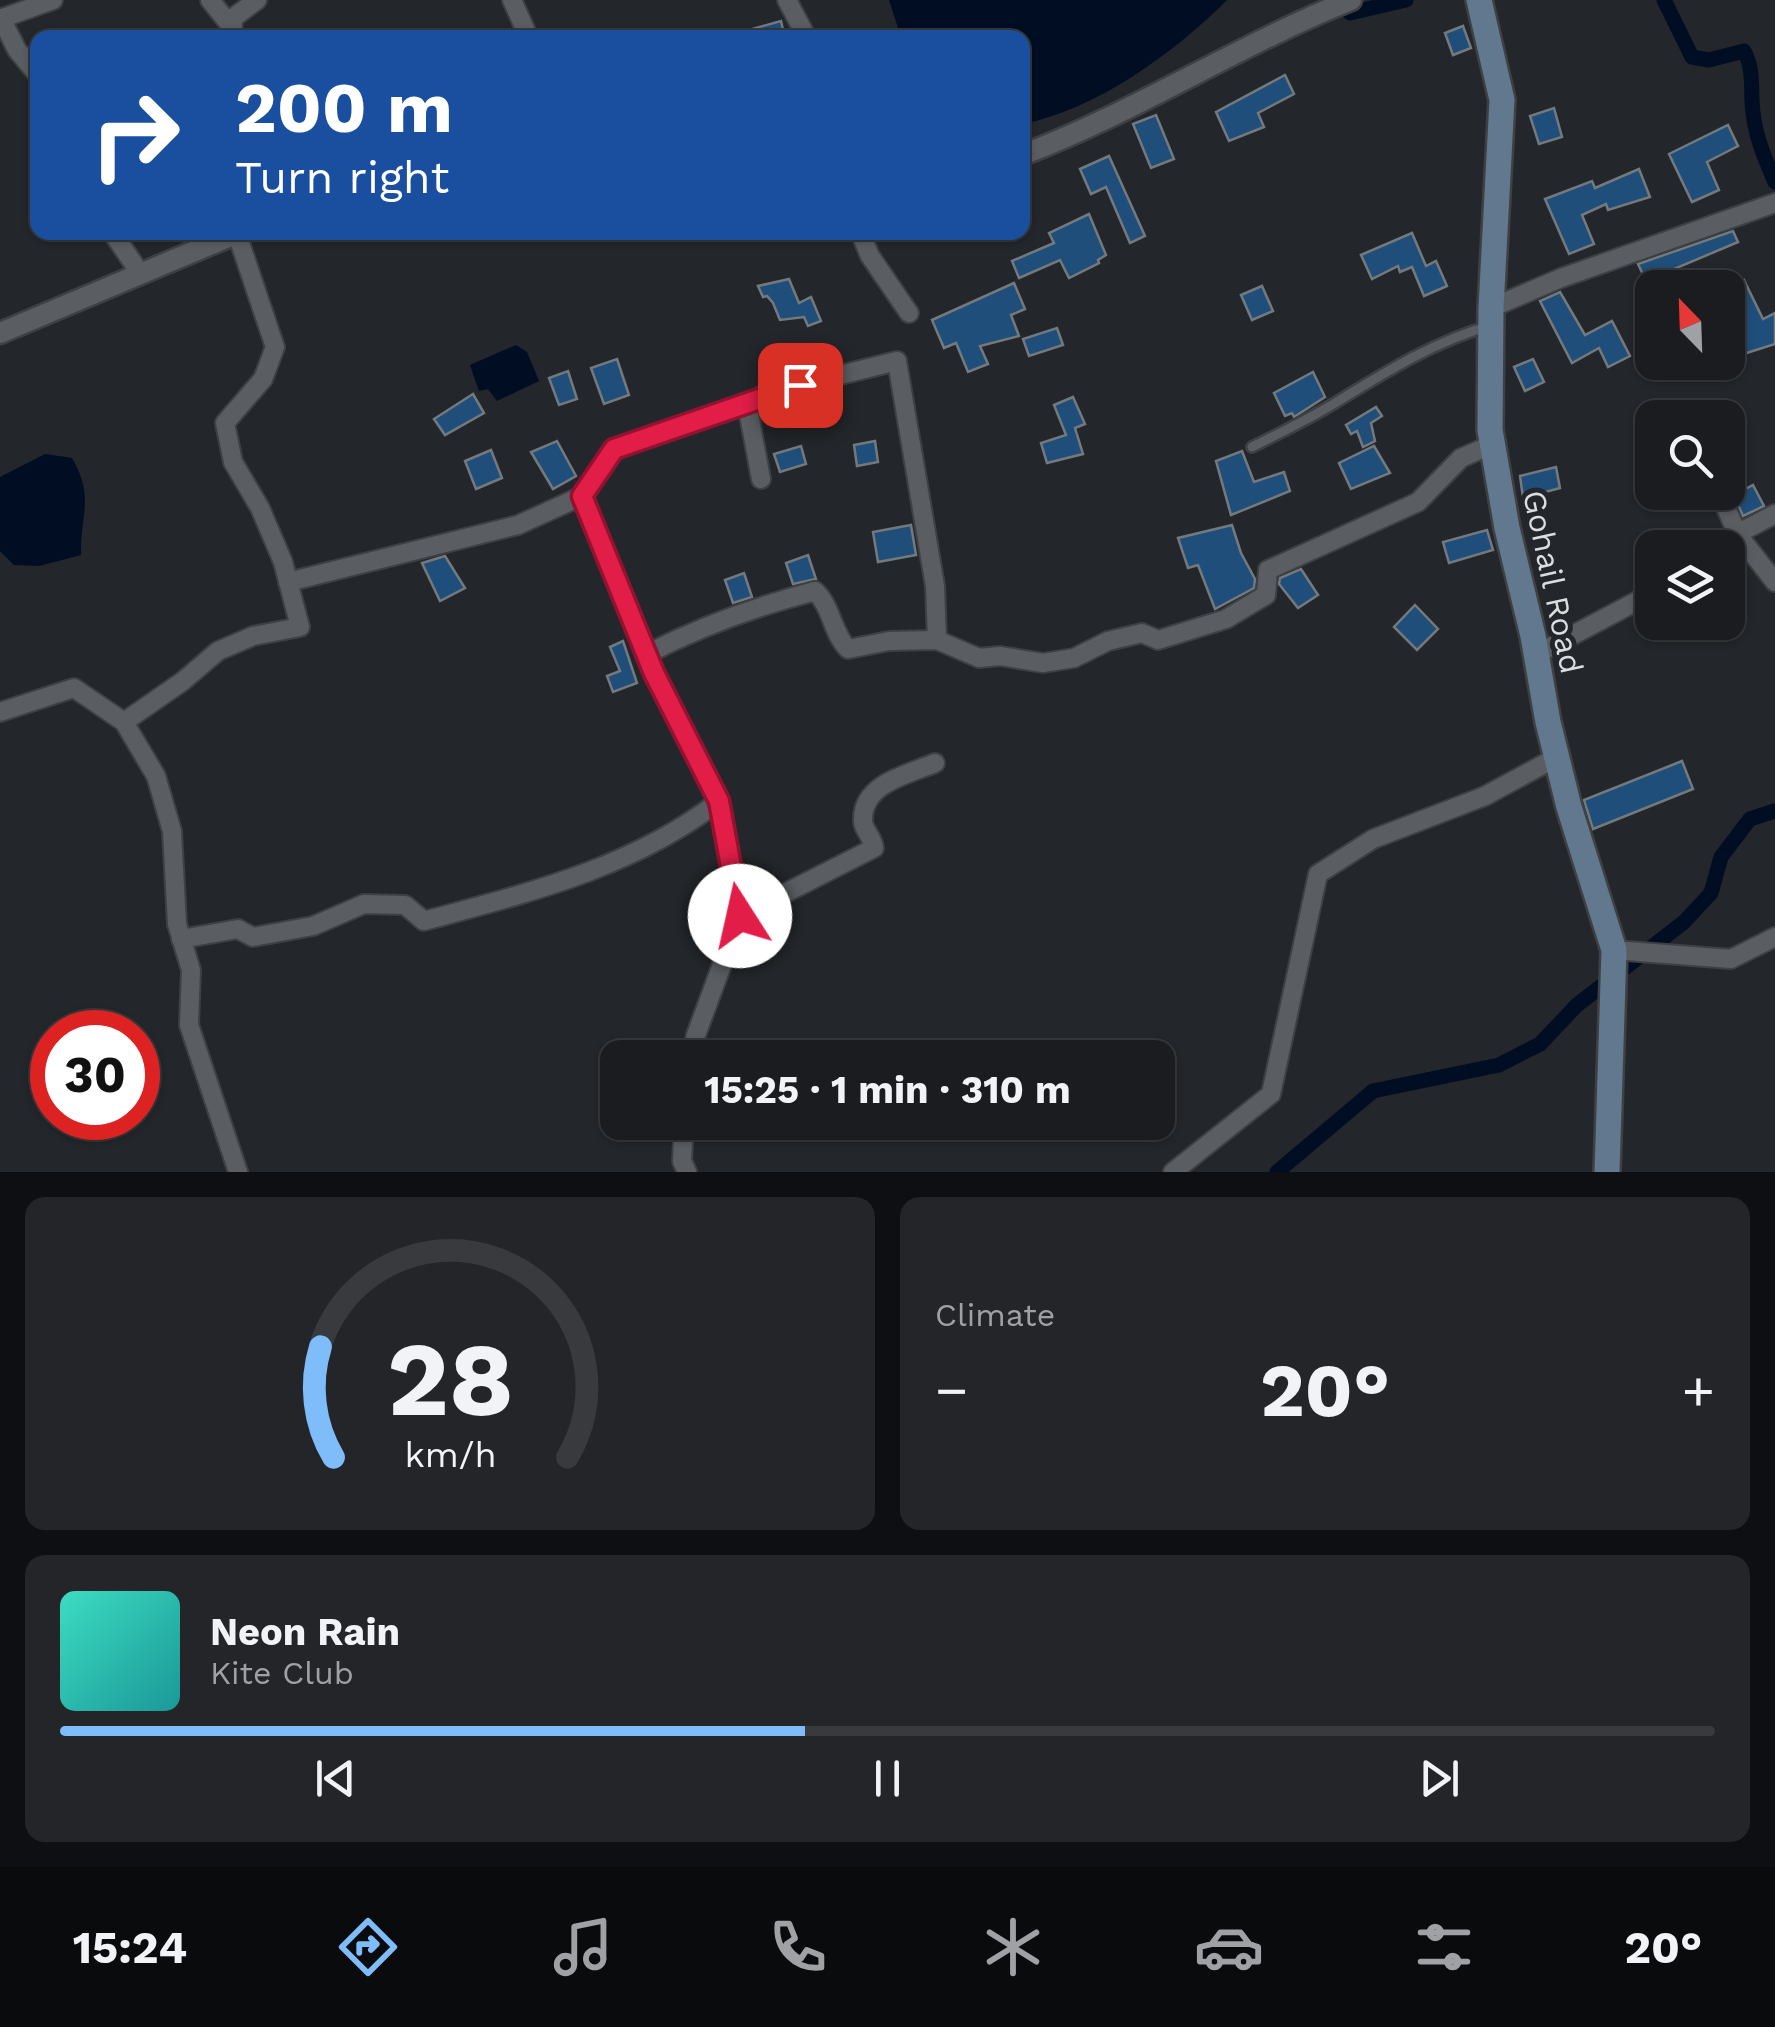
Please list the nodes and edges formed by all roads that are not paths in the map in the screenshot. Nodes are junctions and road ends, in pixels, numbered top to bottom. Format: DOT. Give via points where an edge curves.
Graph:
graph roads {
  1 [pos="53,0"];
  2 [pos="210,0"];
  3 [pos="257,0"];
  4 [pos="512,0"];
  5 [pos="788,0"];
  6 [pos="1351,0"];
  7 [pos="1479,0"];
  8 [pos="0,18"];
  9 [pos="230,30"];
  10 [pos="232,30"];
  11 [pos="525,30"];
  12 [pos="804,30"];
  13 [pos="30,65"];
  14 [pos="1030,152"];
  15 [pos="1775,204"];
  16 [pos="117,240"];
  17 [pos="221,240"];
  18 [pos="240,240"];
  19 [pos="863,240"];
  20 [pos="140,273"];
  21 [pos="909,313"];
  22 [pos="1490,317"];
  23 [pos="0,333"];
  24 [pos="747,404"];
  25 [pos="1493,444"];
  26 [pos="1252,448"];
  27 [pos="760,479"];
  28 [pos="582,496"];
  29 [pos="1775,514"];
  30 [pos="1745,531"];
  31 [pos="1745,544"];
  32 [pos="288,582"];
  33 [pos="1775,582"];
  34 [pos="1635,603"];
  35 [pos="937,640"];
  36 [pos="647,654"];
  37 [pos="1536,654"];
  38 [pos="0,712"];
  39 [pos="124,722"];
  40 [pos="1557,757"];
  41 [pos="935,763"];
  42 [pos="719,801"];
  43 [pos="740,916"];
  44 [pos="1775,936"];
  45 [pos="181,939"];
  46 [pos="1625,961"];
  47 [pos="695,1040"];
  48 [pos="683,1140"];
  49 [pos="238,1172"];
  50 [pos="687,1172"];
  51 [pos="1173,1172"];
  52 [pos="1607,1172"];
  1 -- 8 [label="street"];
  2 -- 9 [label="street"];
  3 -- 10 [label="street"];
  4 -- 11 [label="street"];
  5 -- 12 [label="street"];
  6 -- 14 [label="street"];
  7 -- 22 [label="main road, Gohail Road" via="1502,100"];
  8 -- 13 [label="street"];
  15 -- 22 [label="street" via="1596,265"];
  16 -- 20 [label="street"];
  17 -- 20 [label="street"];
  18 -- 32 [label="street" via="275,347 263,379 225,423 233,462 260,508"];
  19 -- 21 [label="street"];
  20 -- 23 [label="street"];
  22 -- 25 [label="main road, Gohail Road"];
  22 -- 26 [label="lane"];
  24 -- 27 [label="street"];
  24 -- 28 [label="street" via="614,449"];
  24 -- 35 [label="street" via="897,362 935,586"];
  25 -- 35 [label="street" via="1461,458 1418,502 1268,570 1266,595 1226,619 1158,640 1142,633 1108,641 1074,658 1043,663 979,658"];
  25 -- 37 [label="main road, Gohail Road"];
  28 -- 32 [label="street" via="518,525"];
  28 -- 36 [label="street"];
  29 -- 30 [label="street"];
  31 -- 33 [label="street"];
  32 -- 39 [label="street" via="300,627 218,650"];
  34 -- 37 [label="street"];
  35 -- 36 [label="street" via="848,649 815,591 698,628"];
  36 -- 42 [label="street"];
  37 -- 40 [label="main road, Gohail Road"];
  38 -- 39 [label="street" via="74,688"];
  39 -- 45 [label="street" via="156,776 172,831"];
  40 -- 46 [label="main road, Gohail Road"];
  40 -- 51 [label="street" via="1485,796 1373,839 1318,874 1271,1094"];
  41 -- 43 [label="street" via="884,784 869,798 863,825 874,848"];
  42 -- 43 [label="street"];
  42 -- 45 [label="street" via="666,836 569,881 424,921 405,904 364,904 313,926"];
  43 -- 47 [label="street"];
  44 -- 46 [label="street" via="1732,959"];
  45 -- 49 [label="street" via="190,970 188,1025"];
  46 -- 52 [label="main road, Gohail Road"];
  48 -- 50 [label="street"];
}
